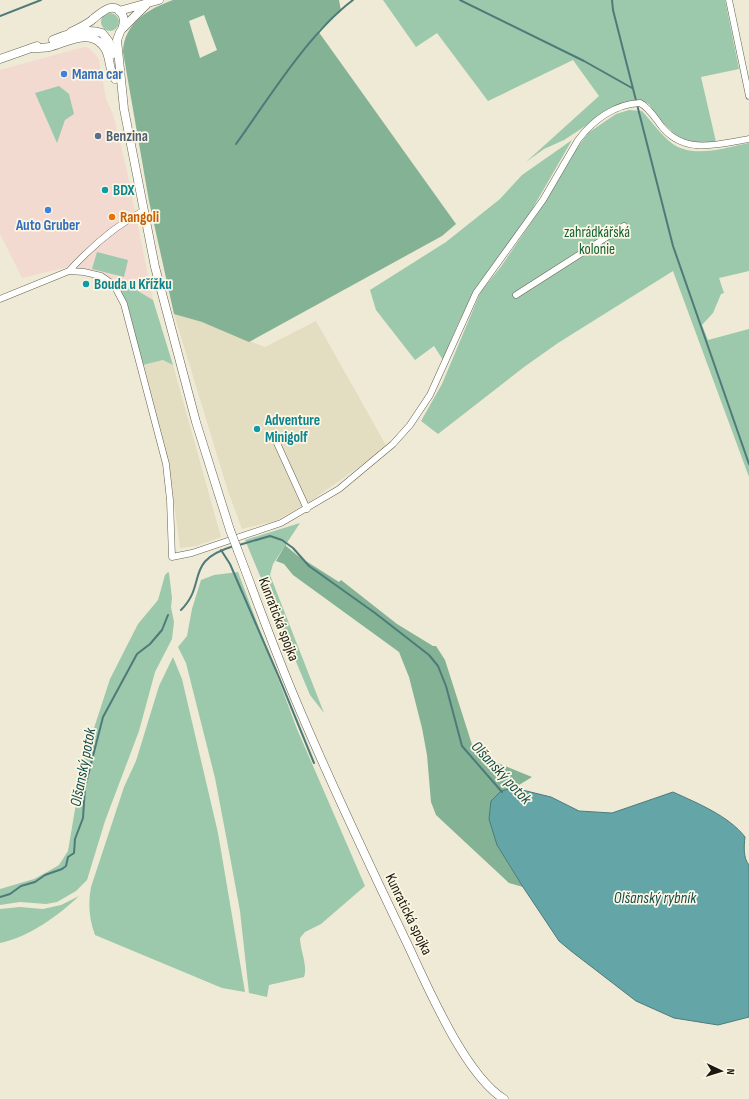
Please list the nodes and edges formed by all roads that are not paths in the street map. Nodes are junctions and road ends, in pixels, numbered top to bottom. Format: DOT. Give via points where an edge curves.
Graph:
graph roads {
  1 [pos="104,0"];
  2 [pos="112,0"];
  3 [pos="159,0"];
  4 [pos="729,0"];
  5 [pos="147,4"];
  6 [pos="117,10"];
  7 [pos="99,13"];
  8 [pos="121,31"];
  9 [pos="103,33"];
  10 [pos="66,35"];
  11 [pos="33,48"];
  12 [pos="0,59"];
  13 [pos="115,79"];
  14 [pos="749,96"];
  15 [pos="124,109"];
  16 [pos="749,139"];
  17 [pos="144,211"];
  18 [pos="624,226"];
  19 [pos="69,271"];
  20 [pos="516,295"];
  21 [pos="0,299"];
  22 [pos="276,441"];
  23 [pos="307,509"];
  24 [pos="504,1099"];
  1 -- 7 [label="main road"];
  2 -- 6 [label="main road"];
  3 -- 5 [label="main road"];
  4 -- 14 [label="street"];
  5 -- 6 [label="main road"];
  5 -- 8 [label="main road"];
  6 -- 7 [label="main road" via="104,9"];
  6 -- 8 [label="main road" via="124,18"];
  7 -- 9 [label="main road" via="96,24"];
  7 -- 10 [label="main road" via="88,23"];
  8 -- 9 [label="main road" via="113,35"];
  8 -- 15 [label="main road, Kunratická spojka" via="117,40"];
  9 -- 10 [label="main road"];
  9 -- 13 [label="main road, Kunratická spojka" via="110,47"];
  10 -- 11 [label="main road"];
  11 -- 12 [label="main road"];
  11 -- 13 [label="main road" via="48,48 80,38 93,39 105,48"];
  13 -- 15 [label="main road, Kunratická spojka"];
  15 -- 17 [label="main road, Kunratická spojka"];
  16 -- 23 [label="street" via="699,147 686,145 671,136 640,103 622,105 603,116 584,132 574,145 543,200 476,293 439,379 410,425 378,457"];
  17 -- 19 [label="street" via="87,251"];
  17 -- 24 [label="main road, Kunratická spojka, bridge" via="196,422 230,530 295,699 416,962 468,1061"];
  18 -- 20 [label="street"];
  19 -- 21 [label="street"];
  19 -- 23 [label="street" via="101,276 114,285 124,304 166,464 172,557 263,530"];
  22 -- 23 [label="street"];
}
